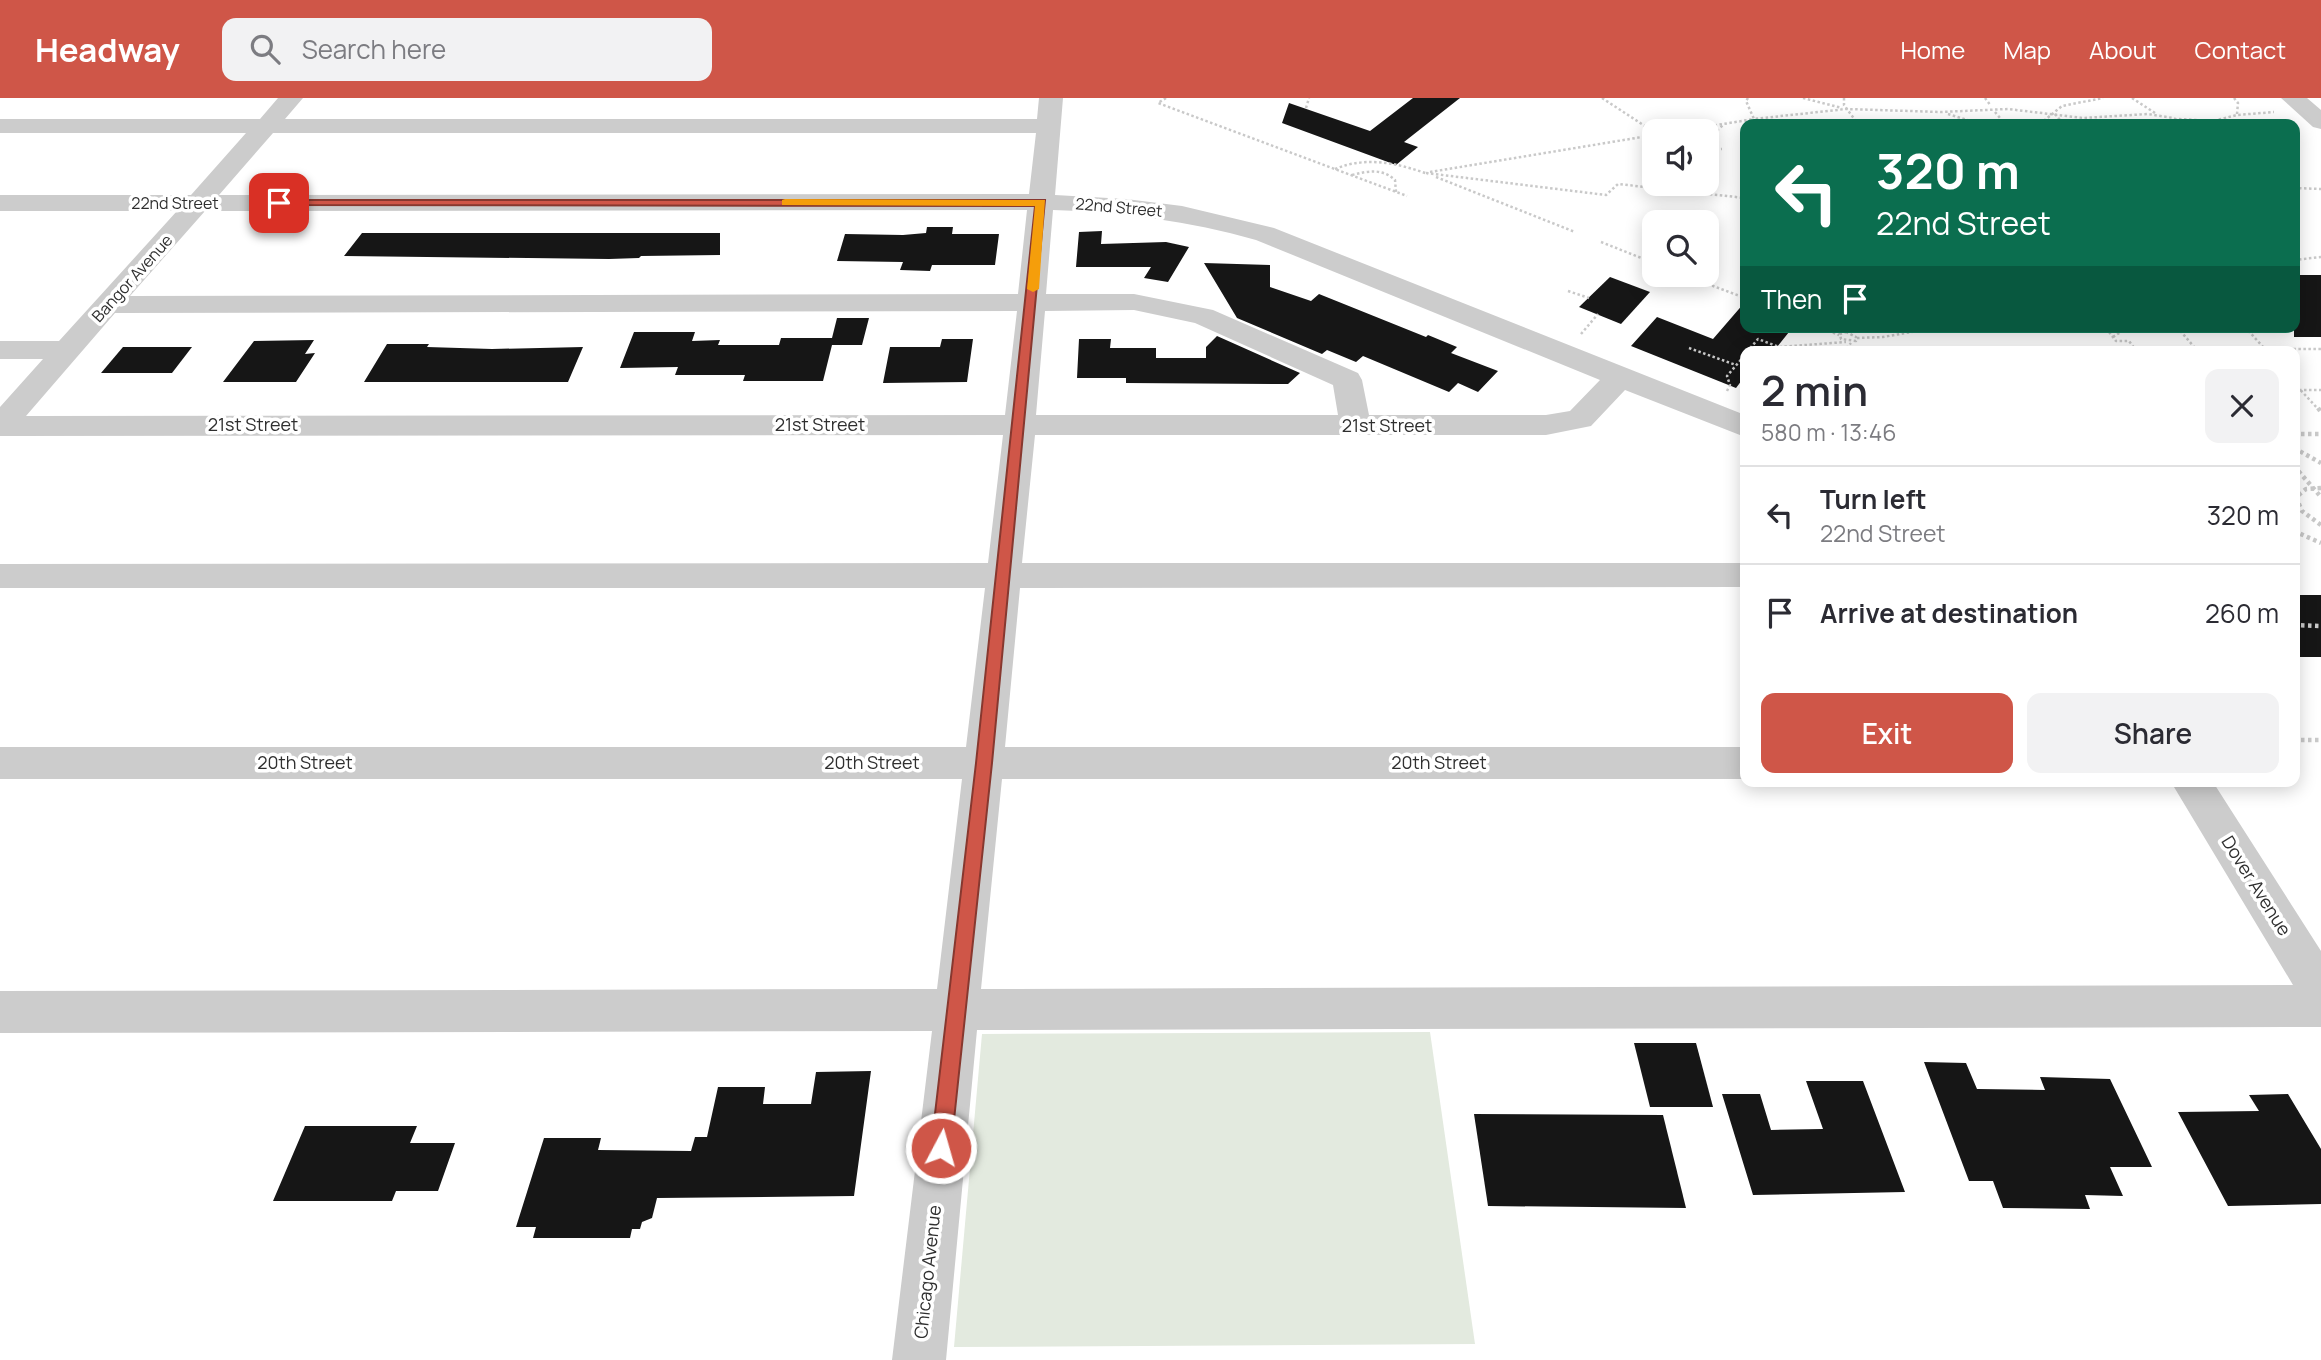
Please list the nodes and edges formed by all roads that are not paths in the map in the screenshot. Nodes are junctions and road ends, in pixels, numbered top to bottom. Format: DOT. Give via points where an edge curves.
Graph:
graph roads {
  1 [pos="291,98"];
  2 [pos="2285,105"];
  3 [pos="1050,112"];
  4 [pos="2321,122"];
  5 [pos="0,126"];
  6 [pos="266,126"];
  7 [pos="1041,202"];
  8 [pos="0,203"];
  9 [pos="198,203"];
  10 [pos="1032,303"];
  11 [pos="108,304"];
  12 [pos="0,350"];
  13 [pos="63,356"];
  14 [pos="0,362"];
  15 [pos="1620,377"];
  16 [pos="1020,425"];
  17 [pos="1740,425"];
  18 [pos="0,426"];
  19 [pos="1355,426"];
  20 [pos="1003,575"];
  21 [pos="1740,575"];
  22 [pos="0,576"];
  23 [pos="0,763"];
  24 [pos="984,763"];
  25 [pos="1740,763"];
  26 [pos="2194,787"];
  27 [pos="2321,990"];
  28 [pos="2321,1006"];
  29 [pos="0,1012"];
  30 [pos="955,1012"];
  31 [pos="919,1360"];
  1 -- 6 [label="street, Bangor Avenue"];
  2 -- 4 [label="street"];
  3 -- 6 [label="street"];
  3 -- 7 [label="street, Chicago Avenue"];
  5 -- 6 [label="street"];
  6 -- 9 [label="street, Bangor Avenue"];
  7 -- 9 [label="street, 22nd Street"];
  7 -- 10 [label="street, Chicago Avenue"];
  7 -- 15 [label="street, 22nd Street" via="1138,206 1242,227"];
  8 -- 9 [label="street, 22nd Street"];
  9 -- 11 [label="street, Bangor Avenue"];
  10 -- 11 [label="street"];
  10 -- 16 [label="street, Chicago Avenue"];
  10 -- 19 [label="street" via="1134,302 1203,316 1348,380"];
  11 -- 13 [label="street, Bangor Avenue"];
  12 -- 13 [label="street"];
  13 -- 14 [label="street"];
  13 -- 18 [label="street, Bangor Avenue"];
  15 -- 17 [label="street"];
  15 -- 19 [label="street, 21st Street" via="1588,414 1573,422"];
  16 -- 18 [label="street, 21st Street"];
  16 -- 19 [label="street, 21st Street"];
  16 -- 20 [label="street, Chicago Avenue"];
  20 -- 21 [label="street"];
  20 -- 22 [label="street"];
  20 -- 24 [label="street, Chicago Avenue"];
  23 -- 24 [label="street, 20th Street"];
  24 -- 25 [label="street, 20th Street"];
  24 -- 30 [label="street, Chicago Avenue"];
  26 -- 27 [label="street, Dover Avenue"];
  28 -- 30 [label="street"];
  29 -- 30 [label="street"];
  30 -- 31 [label="street, Chicago Avenue"];
}
